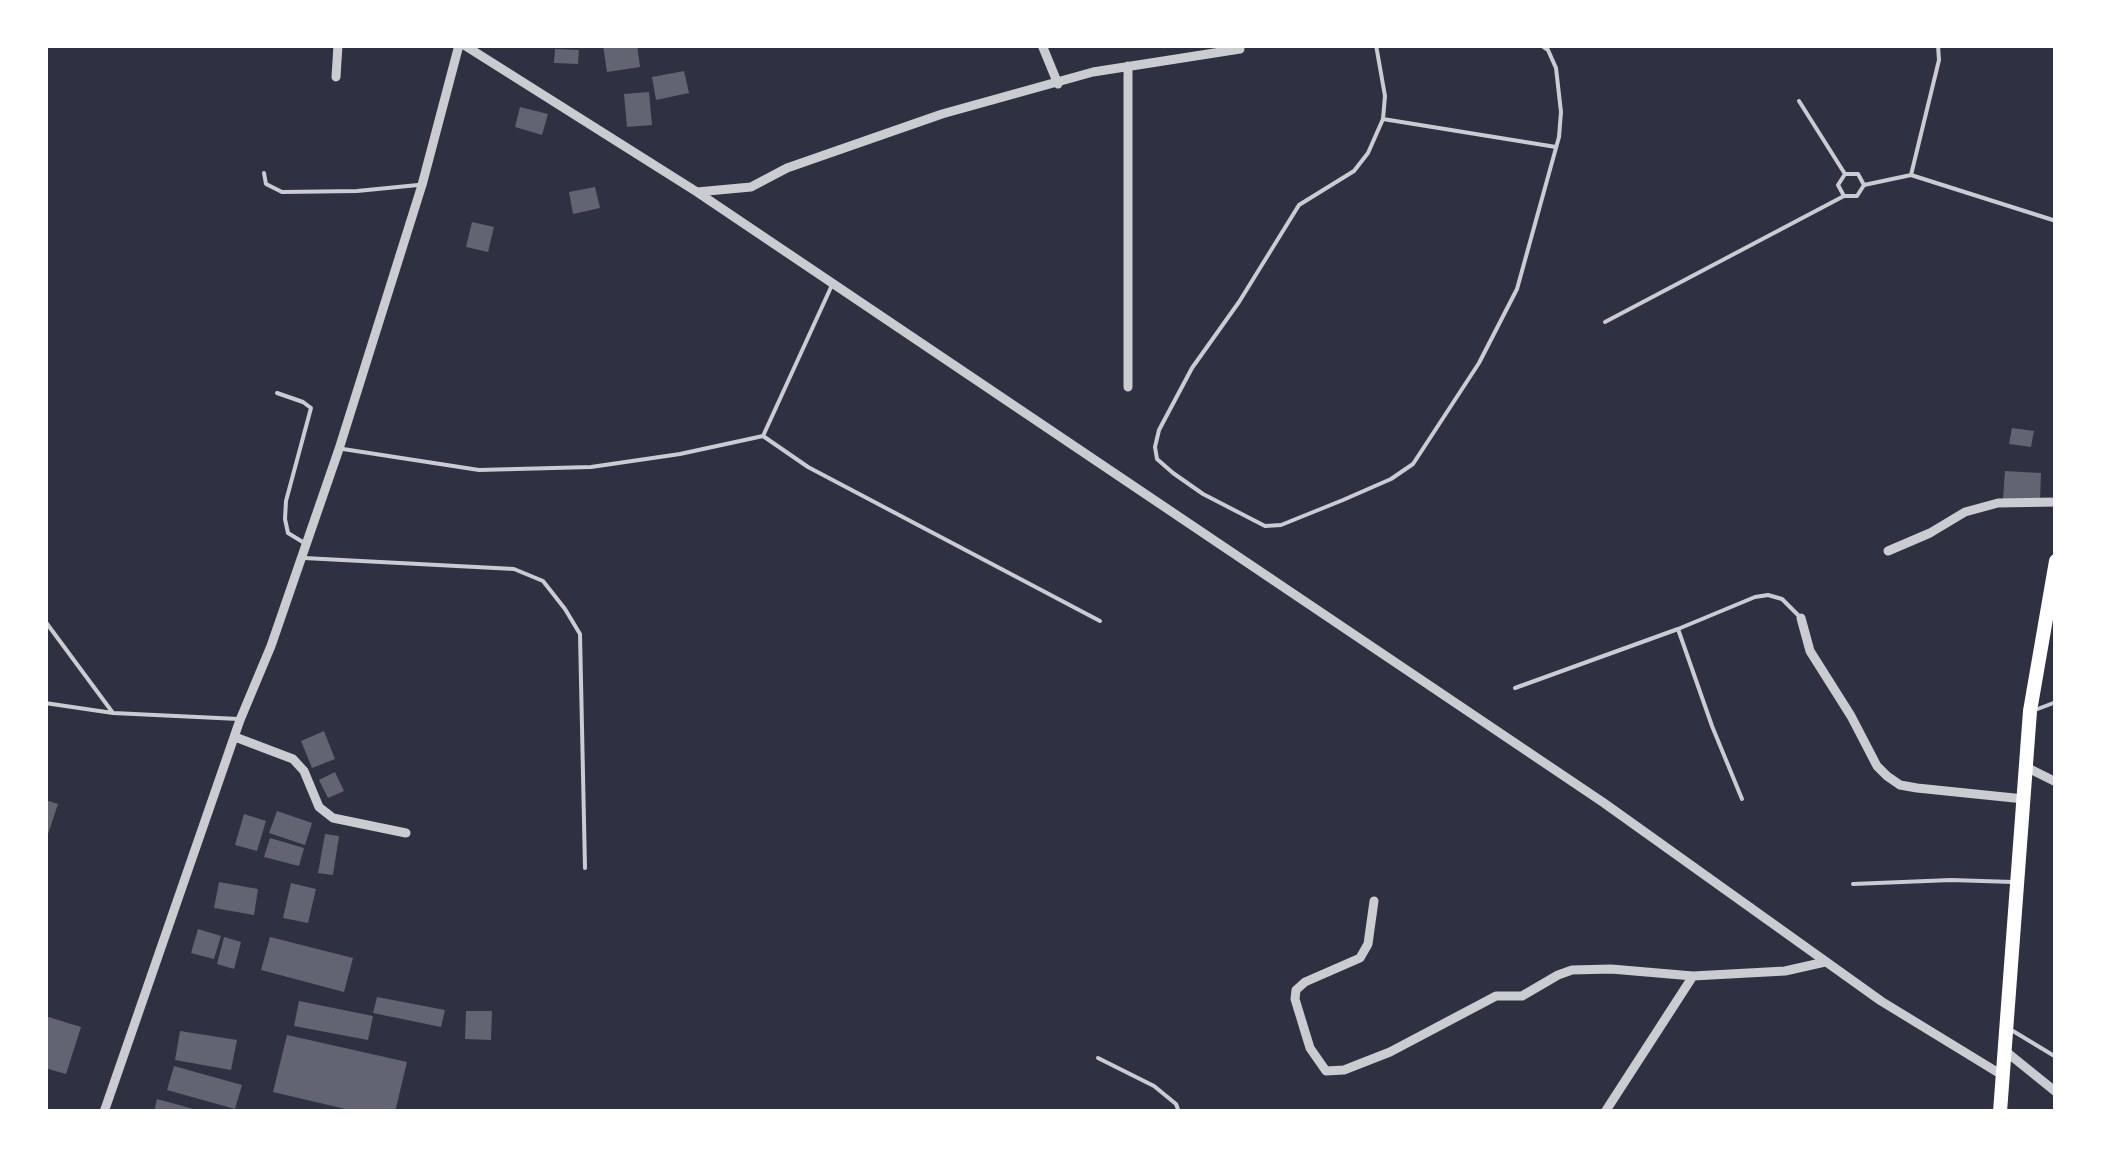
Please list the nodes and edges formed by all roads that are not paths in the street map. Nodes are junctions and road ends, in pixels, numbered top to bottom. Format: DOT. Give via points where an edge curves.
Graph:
graph roads {
  1 [pos="338,45"];
  2 [pos="462,45"];
  3 [pos="1042,45"];
  4 [pos="1376,45"];
  5 [pos="1541,45"];
  6 [pos="1938,45"];
  7 [pos="1240,49"];
  8 [pos="1128,66"];
  9 [pos="336,76"];
  10 [pos="1058,84"];
  11 [pos="1799,100"];
  12 [pos="1383,119"];
  13 [pos="1556,147"];
  14 [pos="264,173"];
  15 [pos="1845,174"];
  16 [pos="1911,176"];
  17 [pos="422,185"];
  18 [pos="1864,186"];
  19 [pos="697,192"];
  20 [pos="1844,196"];
  21 [pos="2056,221"];
  22 [pos="832,284"];
  23 [pos="1605,322"];
  24 [pos="1128,387"];
  25 [pos="278,394"];
  26 [pos="763,436"];
  27 [pos="340,449"];
  28 [pos="2056,502"];
  29 [pos="306,544"];
  30 [pos="1888,551"];
  31 [pos="301,558"];
  32 [pos="2056,561"];
  33 [pos="1801,618"];
  34 [pos="45,621"];
  35 [pos="1100,621"];
  36 [pos="1678,629"];
  37 [pos="1515,688"];
  38 [pos="2056,702"];
  39 [pos="45,703"];
  40 [pos="2030,712"];
  41 [pos="113,713"];
  42 [pos="240,720"];
  43 [pos="234,737"];
  44 [pos="2028,768"];
  45 [pos="2056,782"];
  46 [pos="1742,799"];
  47 [pos="2024,800"];
  48 [pos="406,833"];
  49 [pos="585,868"];
  50 [pos="2019,882"];
  51 [pos="1853,884"];
  52 [pos="1374,901"];
  53 [pos="1825,962"];
  54 [pos="1693,976"];
  55 [pos="2005,1026"];
  56 [pos="2003,1049"];
  57 [pos="2056,1056"];
  58 [pos="1098,1058"];
  59 [pos="2002,1075"];
  60 [pos="2056,1092"];
  61 [pos="104,1112"];
  62 [pos="1180,1112"];
  63 [pos="1605,1112"];
  64 [pos="2000,1112"];
  1 -- 9 [label="street"];
  2 -- 17 [label="street"];
  2 -- 19 [label="street"];
  3 -- 10 [label="street"];
  4 -- 12 [label="lane"];
  5 -- 13 [label="lane" via="1556,68 1560,91"];
  6 -- 16 [label="lane"];
  7 -- 8 [label="street"];
  8 -- 10 [label="street"];
  8 -- 24 [label="street"];
  10 -- 19 [label="street" via="942,114 787,168 752,187"];
  11 -- 15 [label="lane"];
  12 -- 13 [label="lane"];
  12 -- 13 [label="lane" via="1354,171 1299,204 1159,430 1155,447 1164,466 1266,526 1343,500 1412,464 1479,363 1517,289"];
  14 -- 17 [label="lane" via="266,184 282,192"];
  15 -- 18 [label="lane" via="1858,174"];
  15 -- 20 [label="lane" via="1838,185"];
  16 -- 18 [label="lane"];
  16 -- 21 [label="lane"];
  17 -- 27 [label="street"];
  18 -- 20 [label="lane" via="1857,196"];
  19 -- 22 [label="street"];
  20 -- 23 [label="lane"];
  22 -- 26 [label="lane"];
  22 -- 53 [label="street" via="1604,803"];
  25 -- 29 [label="lane" via="310,408 285,519 288,532"];
  26 -- 27 [label="lane" via="591,467 479,470"];
  26 -- 35 [label="lane" via="808,467"];
  27 -- 29 [label="street"];
  28 -- 30 [label="street" via="1998,503 1965,512"];
  29 -- 31 [label="street"];
  31 -- 42 [label="street"];
  31 -- 49 [label="lane" via="514,568 543,582 580,634"];
  32 -- 40 [label="main road"];
  33 -- 36 [label="lane" via="1768,595"];
  33 -- 47 [label="street" via="1810,650 1887,776 1917,788"];
  34 -- 41 [label="lane"];
  36 -- 37 [label="lane"];
  36 -- 46 [label="lane"];
  38 -- 40 [label="lane"];
  39 -- 41 [label="lane"];
  40 -- 44 [label="main road"];
  41 -- 42 [label="lane"];
  42 -- 43 [label="street"];
  43 -- 48 [label="street" via="293,758 318,807 333,818"];
  43 -- 61 [label="street"];
  44 -- 45 [label="street"];
  44 -- 47 [label="main road"];
  47 -- 50 [label="main road"];
  50 -- 51 [label="lane"];
  50 -- 55 [label="main road"];
  52 -- 54 [label="street" via="1360,958 1296,990 1310,1048 1326,1070 1390,1052 1496,996 1522,996 1572,970"];
  53 -- 54 [label="street"];
  53 -- 59 [label="street"];
  54 -- 63 [label="street"];
  55 -- 56 [label="main road"];
  55 -- 57 [label="lane"];
  56 -- 59 [label="main road"];
  56 -- 60 [label="street"];
  58 -- 62 [label="lane" via="1154,1086"];
  59 -- 64 [label="main road"];
}
